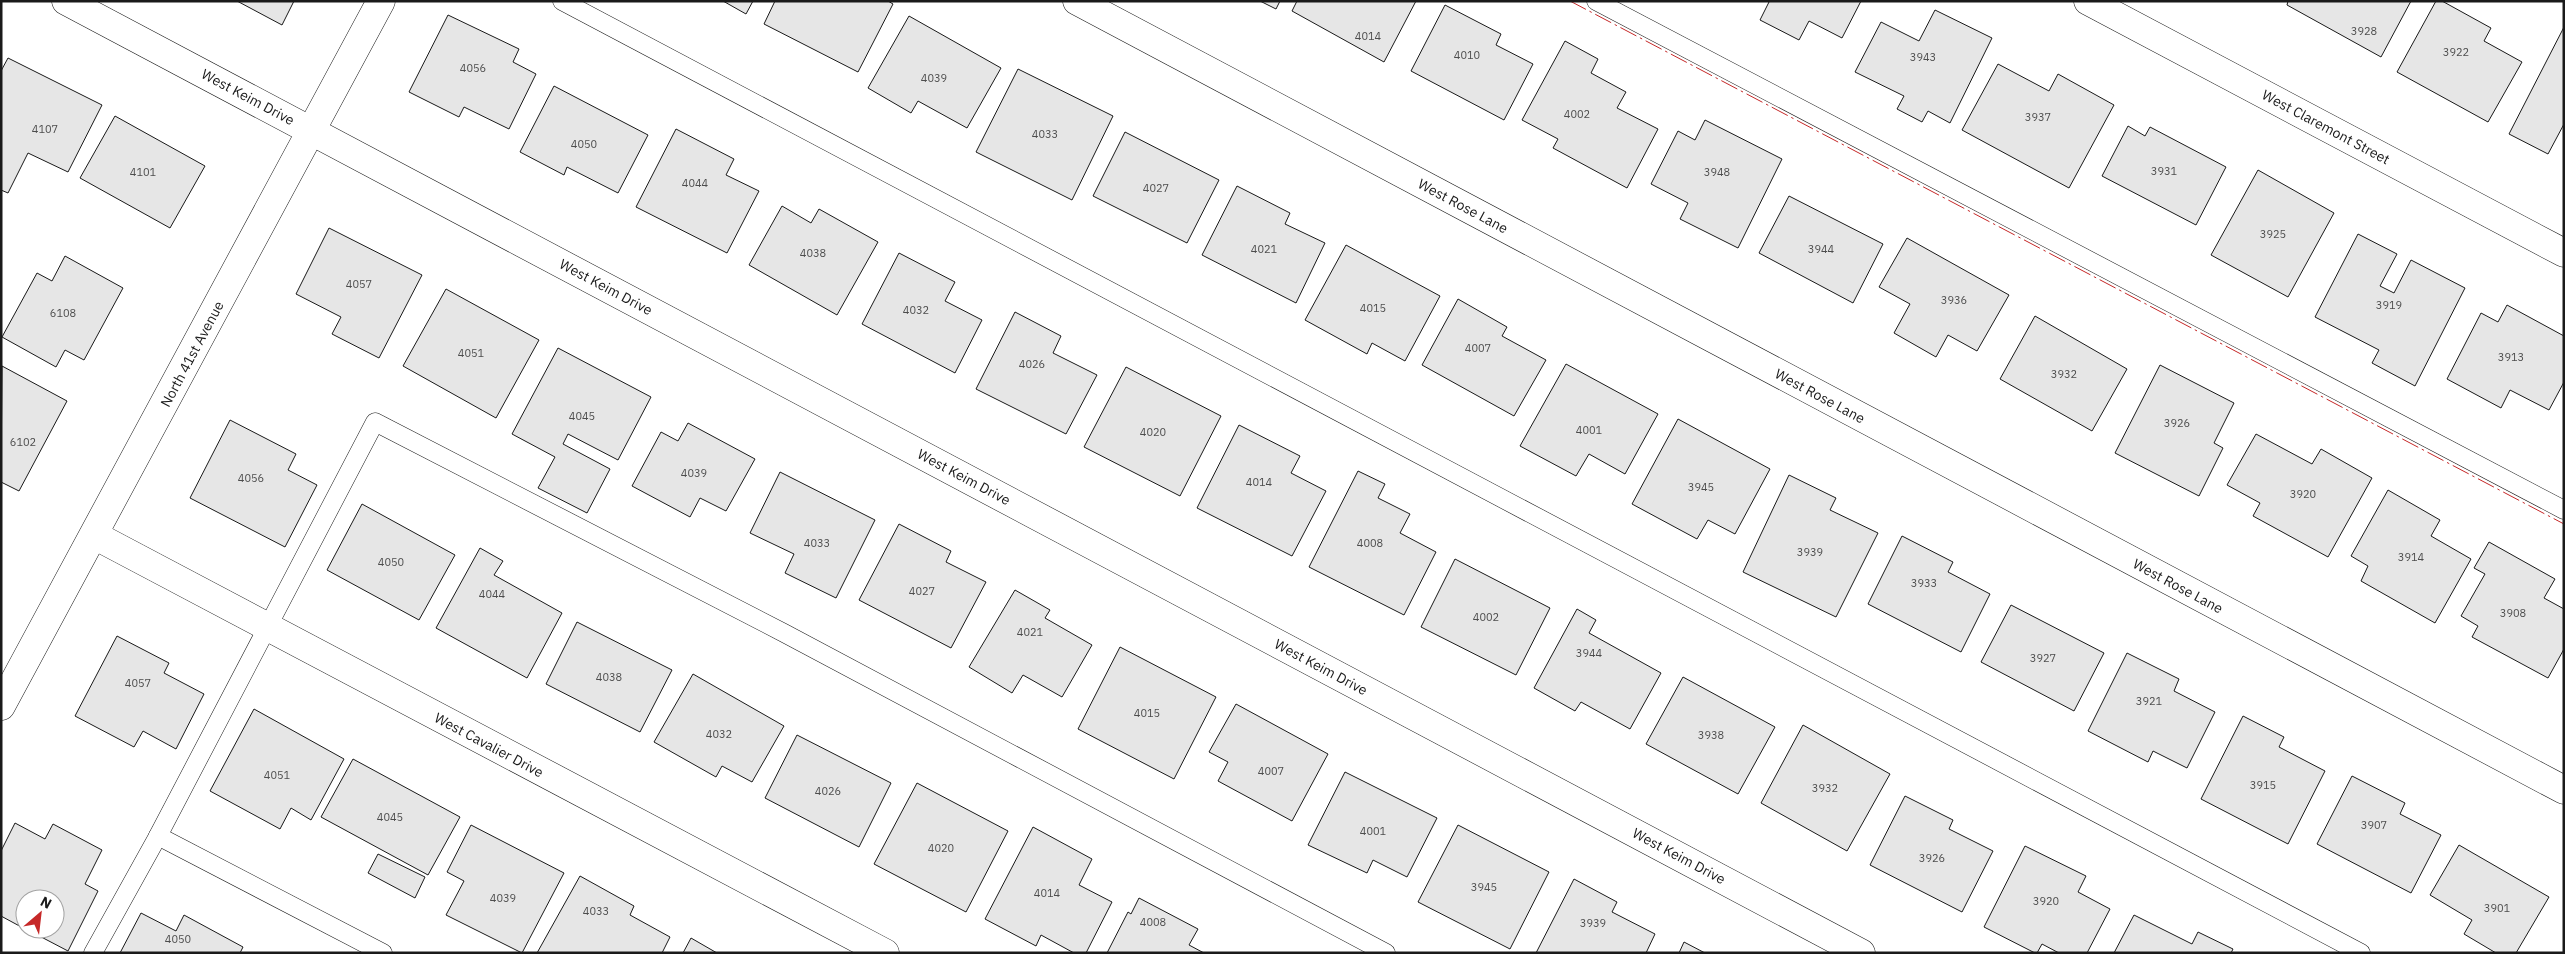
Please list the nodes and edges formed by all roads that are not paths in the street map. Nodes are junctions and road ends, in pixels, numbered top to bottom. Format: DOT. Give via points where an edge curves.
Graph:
graph roads {
  1 [pos="66,1"];
  2 [pos="380,1"];
  3 [pos="562,1"];
  4 [pos="1077,1"];
  5 [pos="1596,1"];
  6 [pos="2088,1"];
  7 [pos="312,131"];
  8 [pos="2564,253"];
  9 [pos="2564,510"];
  10 [pos="94,535"];
  11 [pos="266,627"];
  12 [pos="1,706"];
  13 [pos="2564,790"];
  14 [pos="158,836"];
  15 [pos="94,953"];
  16 [pos="383,953"];
  17 [pos="885,953"];
  18 [pos="1386,953"];
  19 [pos="1861,953"];
  20 [pos="2361,953"];
  1 -- 7 [label="street, West Keim Drive"];
  2 -- 7 [label="street, North 41st Avenue"];
  3 -- 20 [label="lane"];
  4 -- 13 [label="street, West Rose Lane"];
  5 -- 9 [label="lane"];
  6 -- 8 [label="street, West Claremont Street"];
  7 -- 10 [label="street, North 41st Avenue"];
  7 -- 19 [label="street, West Keim Drive"];
  10 -- 11 [label="street, West Cavalier Drive"];
  10 -- 12 [label="street, North 41st Avenue"];
  11 -- 14 [label="lane"];
  11 -- 17 [label="street, West Cavalier Drive"];
  11 -- 18 [label="lane" via="375,422 784,633"];
  14 -- 15 [label="lane"];
  14 -- 16 [label="lane"];
}
